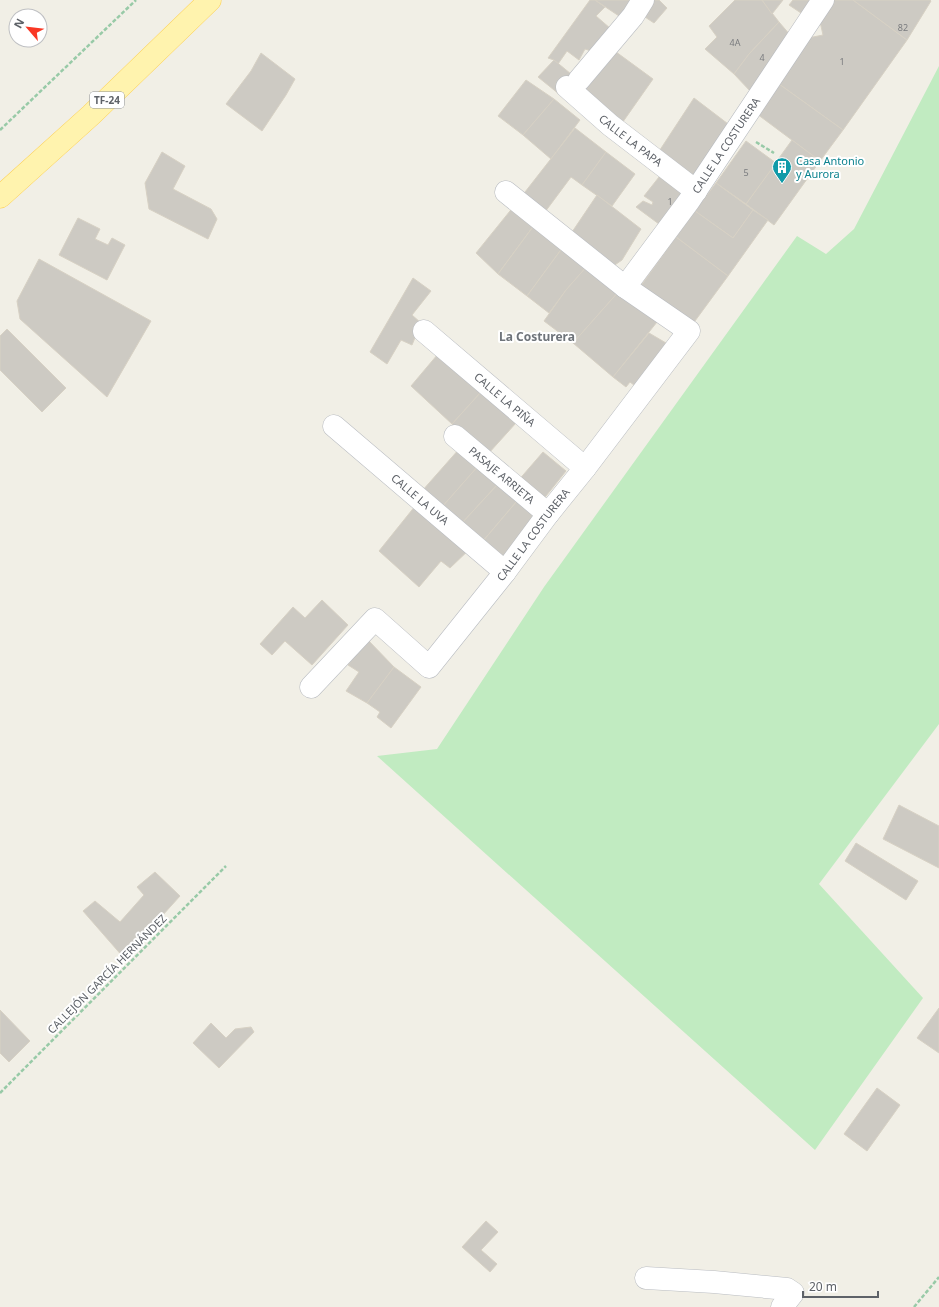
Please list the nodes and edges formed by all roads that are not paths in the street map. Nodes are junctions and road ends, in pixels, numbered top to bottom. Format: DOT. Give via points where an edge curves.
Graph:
graph roads {
  1 [pos="210,0"];
  2 [pos="642,0"];
  3 [pos="822,0"];
  4 [pos="696,191"];
  5 [pos="506,192"];
  6 [pos="0,197"];
  7 [pos="625,287"];
  8 [pos="424,331"];
  9 [pos="334,426"];
  10 [pos="455,436"];
  11 [pos="585,468"];
  12 [pos="548,514"];
  13 [pos="505,572"];
  14 [pos="311,687"];
  15 [pos="646,1278"];
  16 [pos="782,1307"];
  1 -- 6 [label="main road, TF-24" via="91,115"];
  2 -- 4 [label="street, CALLE LA PAPA" via="633,16 573,83 610,125"];
  3 -- 4 [label="street, CALLE LA COSTURERA"];
  4 -- 7 [label="street, CALLE LA COSTURERA"];
  5 -- 7 [label="street, CALLE LA COSTURERA"];
  7 -- 11 [label="street, CALLE LA COSTURERA" via="689,331"];
  8 -- 11 [label="street, CALLE LA PIÑA"];
  9 -- 13 [label="street, CALLE LA UVA"];
  10 -- 12 [label="street, PASAJE ARRIETA"];
  11 -- 12 [label="street, CALLE LA COSTURERA"];
  12 -- 13 [label="street, CALLE LA COSTURERA"];
  13 -- 14 [label="street, CALLE LA COSTURERA" via="430,667 375,619"];
  15 -- 16 [label="street" via="787,1289 792,1293"];
}
